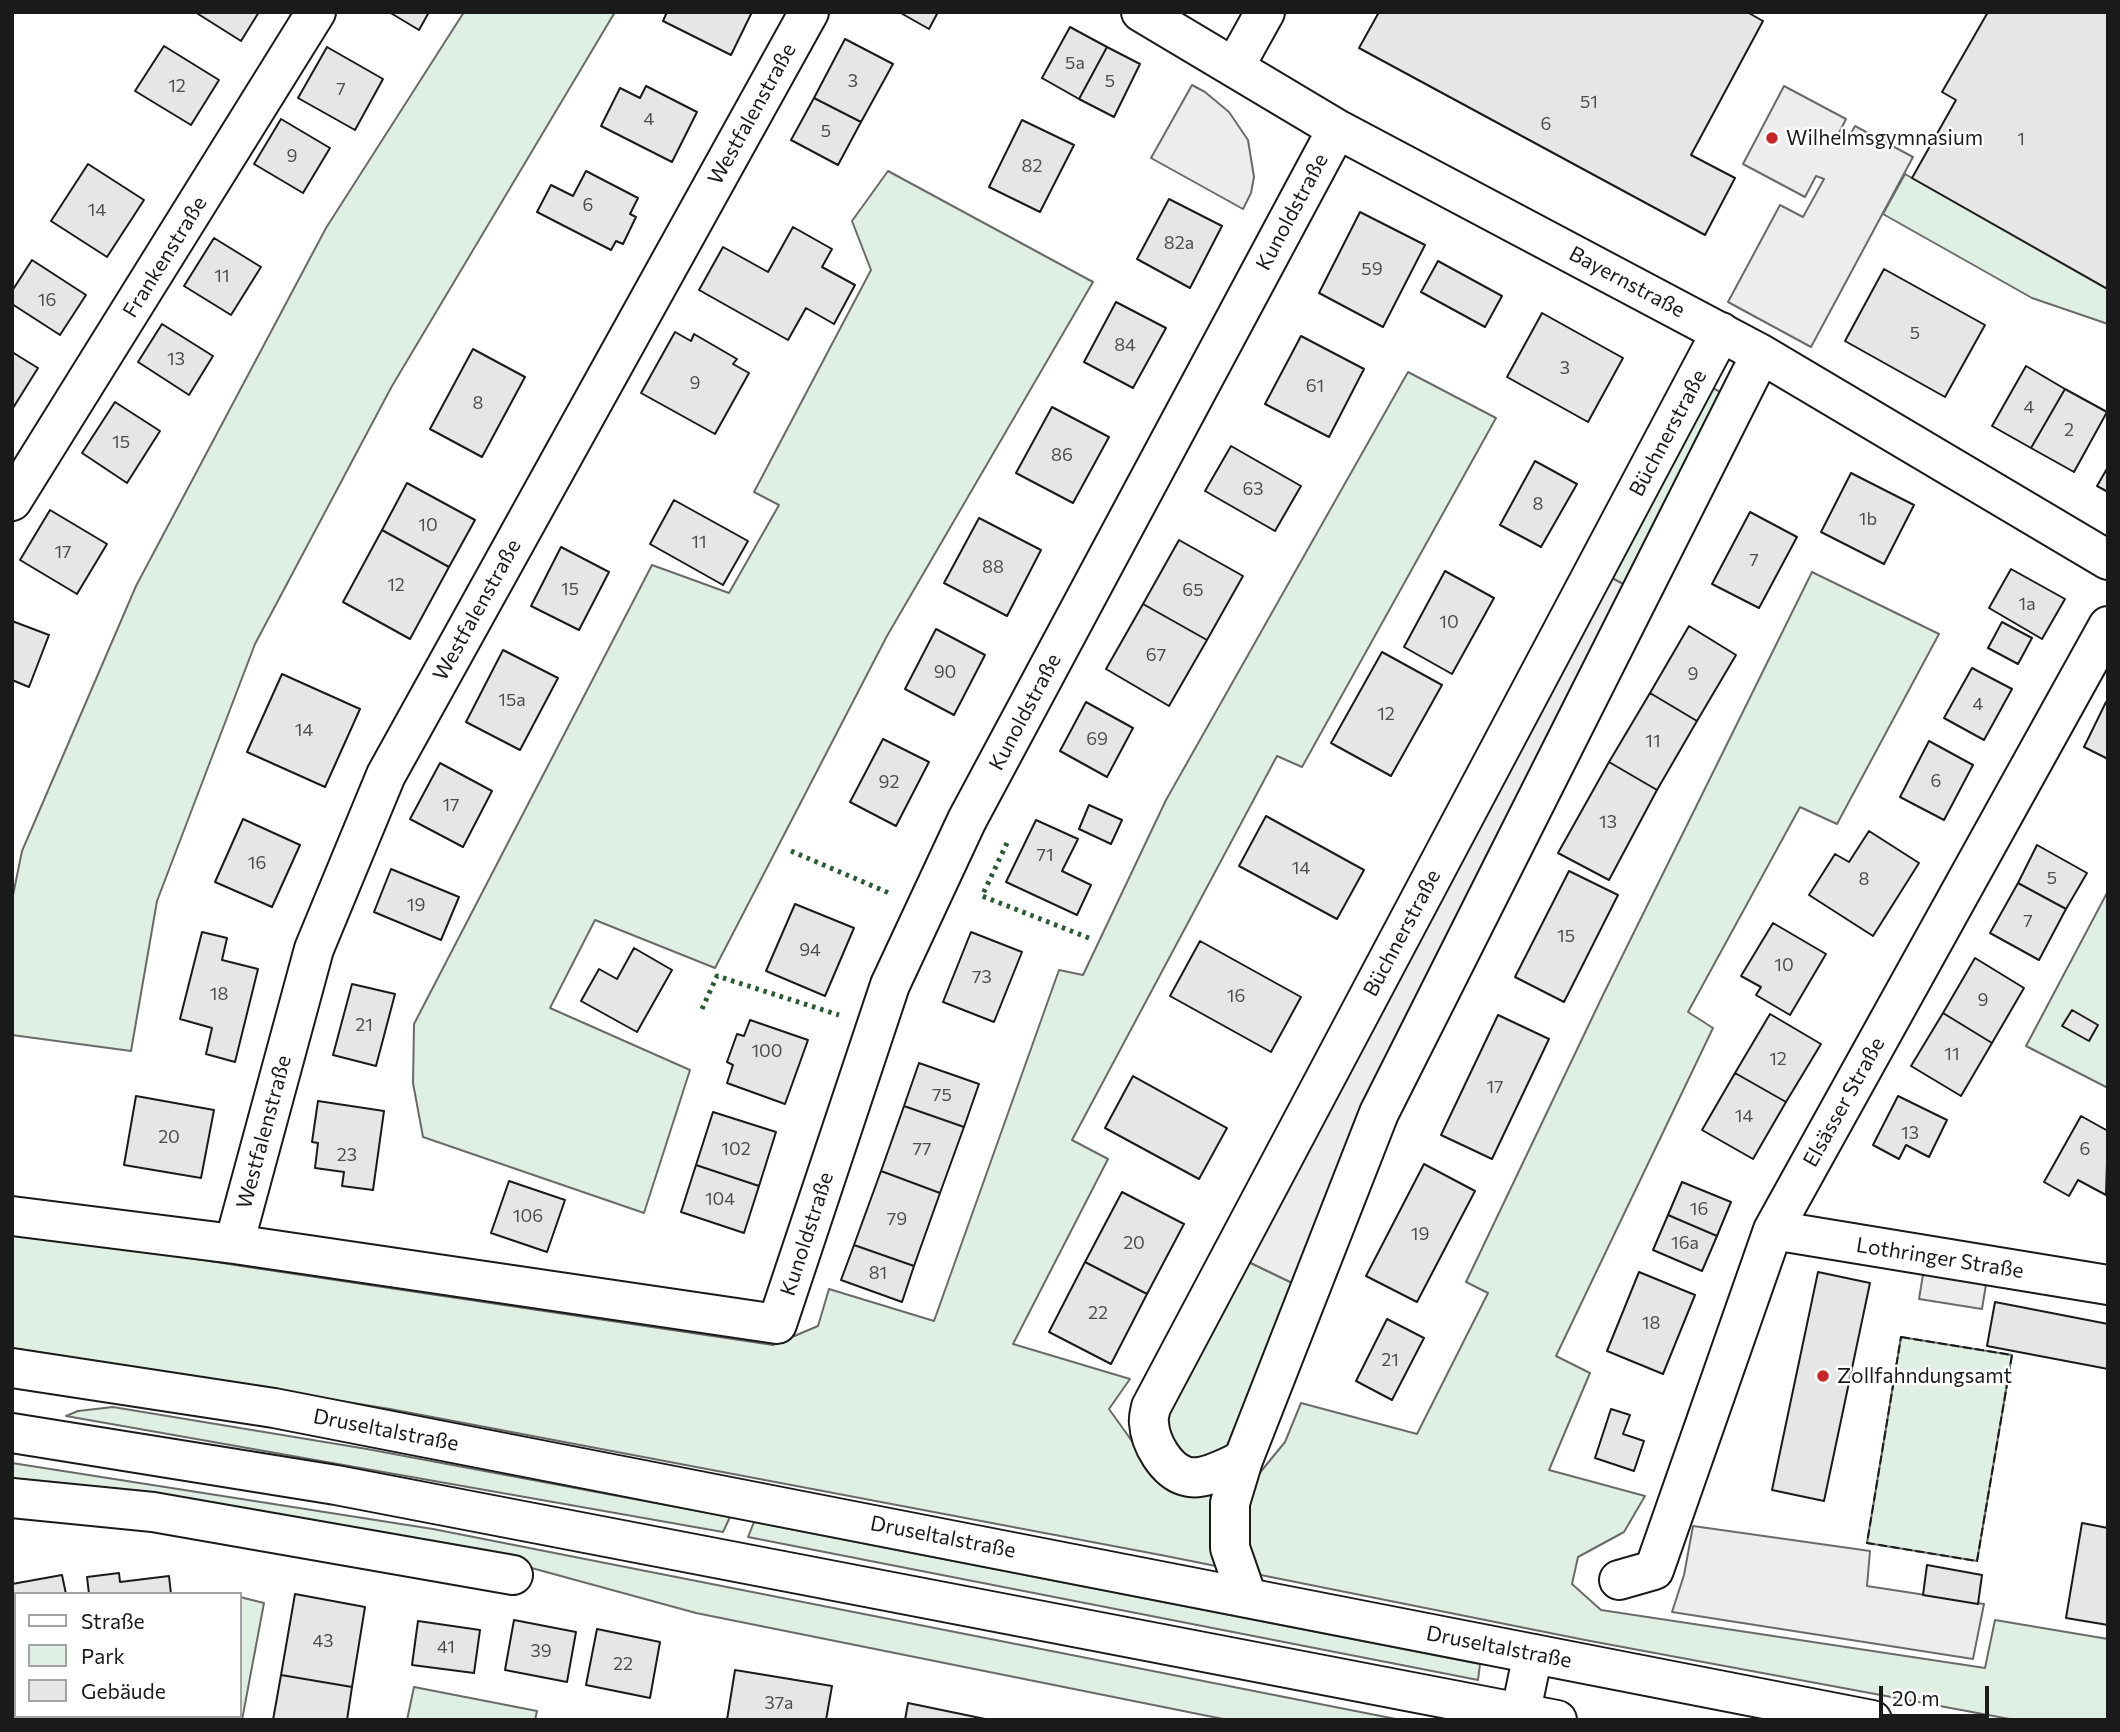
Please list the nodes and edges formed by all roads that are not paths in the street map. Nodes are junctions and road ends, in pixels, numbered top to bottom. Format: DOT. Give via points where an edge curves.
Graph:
graph roads {
  1 [pos="316,12"];
  2 [pos="809,12"];
  3 [pos="1141,12"];
  4 [pos="1265,12"];
  5 [pos="1235,66"];
  6 [pos="1337,129"];
  7 [pos="1721,332"];
  8 [pos="1761,354"];
  9 [pos="12,501"];
  10 [pos="2108,561"];
  11 [pos="2108,626"];
  12 [pos="12,1216"];
  13 [pos="1773,1230"];
  14 [pos="234,1244"];
  15 [pos="2108,1285"];
  16 [pos="12,1368"];
  17 [pos="12,1433"];
  18 [pos="1243,1460"];
  19 [pos="12,1498"];
  20 [pos="513,1575"];
  21 [pos="1619,1580"];
  22 [pos="1247,1597"];
  23 [pos="1533,1654"];
  24 [pos="1532,1717"];
  25 [pos="1871,1720"];
  1 -- 9 [label="street, Frankenstraße"];
  2 -- 14 [label="street, Westfalenstraße" via="386,775 314,949"];
  3 -- 5 [label="street, Bayernstraße"];
  4 -- 5 [label="street"];
  5 -- 6 [label="street, Bayernstraße"];
  6 -- 7 [label="street, Bayernstraße"];
  6 -- 14 [label="street, Kunoldstraße" via="967,820 890,985 777,1324"];
  7 -- 8 [label="street, Bayernstraße"];
  7 -- 18 [label="street, Büchnerstraße" via="1151,1407 1149,1423 1157,1450 1169,1466 1186,1477 1203,1476"];
  8 -- 10 [label="street, Bayernstraße"];
  8 -- 18 [label="street" via="1379,1113"];
  11 -- 13 [label="street, Elsässer Straße"];
  12 -- 14 [label="street"];
  13 -- 15 [label="street, Lothringer Straße"];
  13 -- 21 [label="street, Elsässer Straße" via="1654,1570"];
  16 -- 22 [label="street, Druseltalstraße" via="288,1411"];
  17 -- 24 [label="street" via="336,1485"];
  18 -- 22 [label="street" via="1230,1503 1230,1548"];
  19 -- 20 [label="street" via="153,1512"];
  22 -- 23 [label="street, Druseltalstraße"];
  23 -- 24 [label="street"];
  23 -- 25 [label="street, Druseltalstraße"];
}
